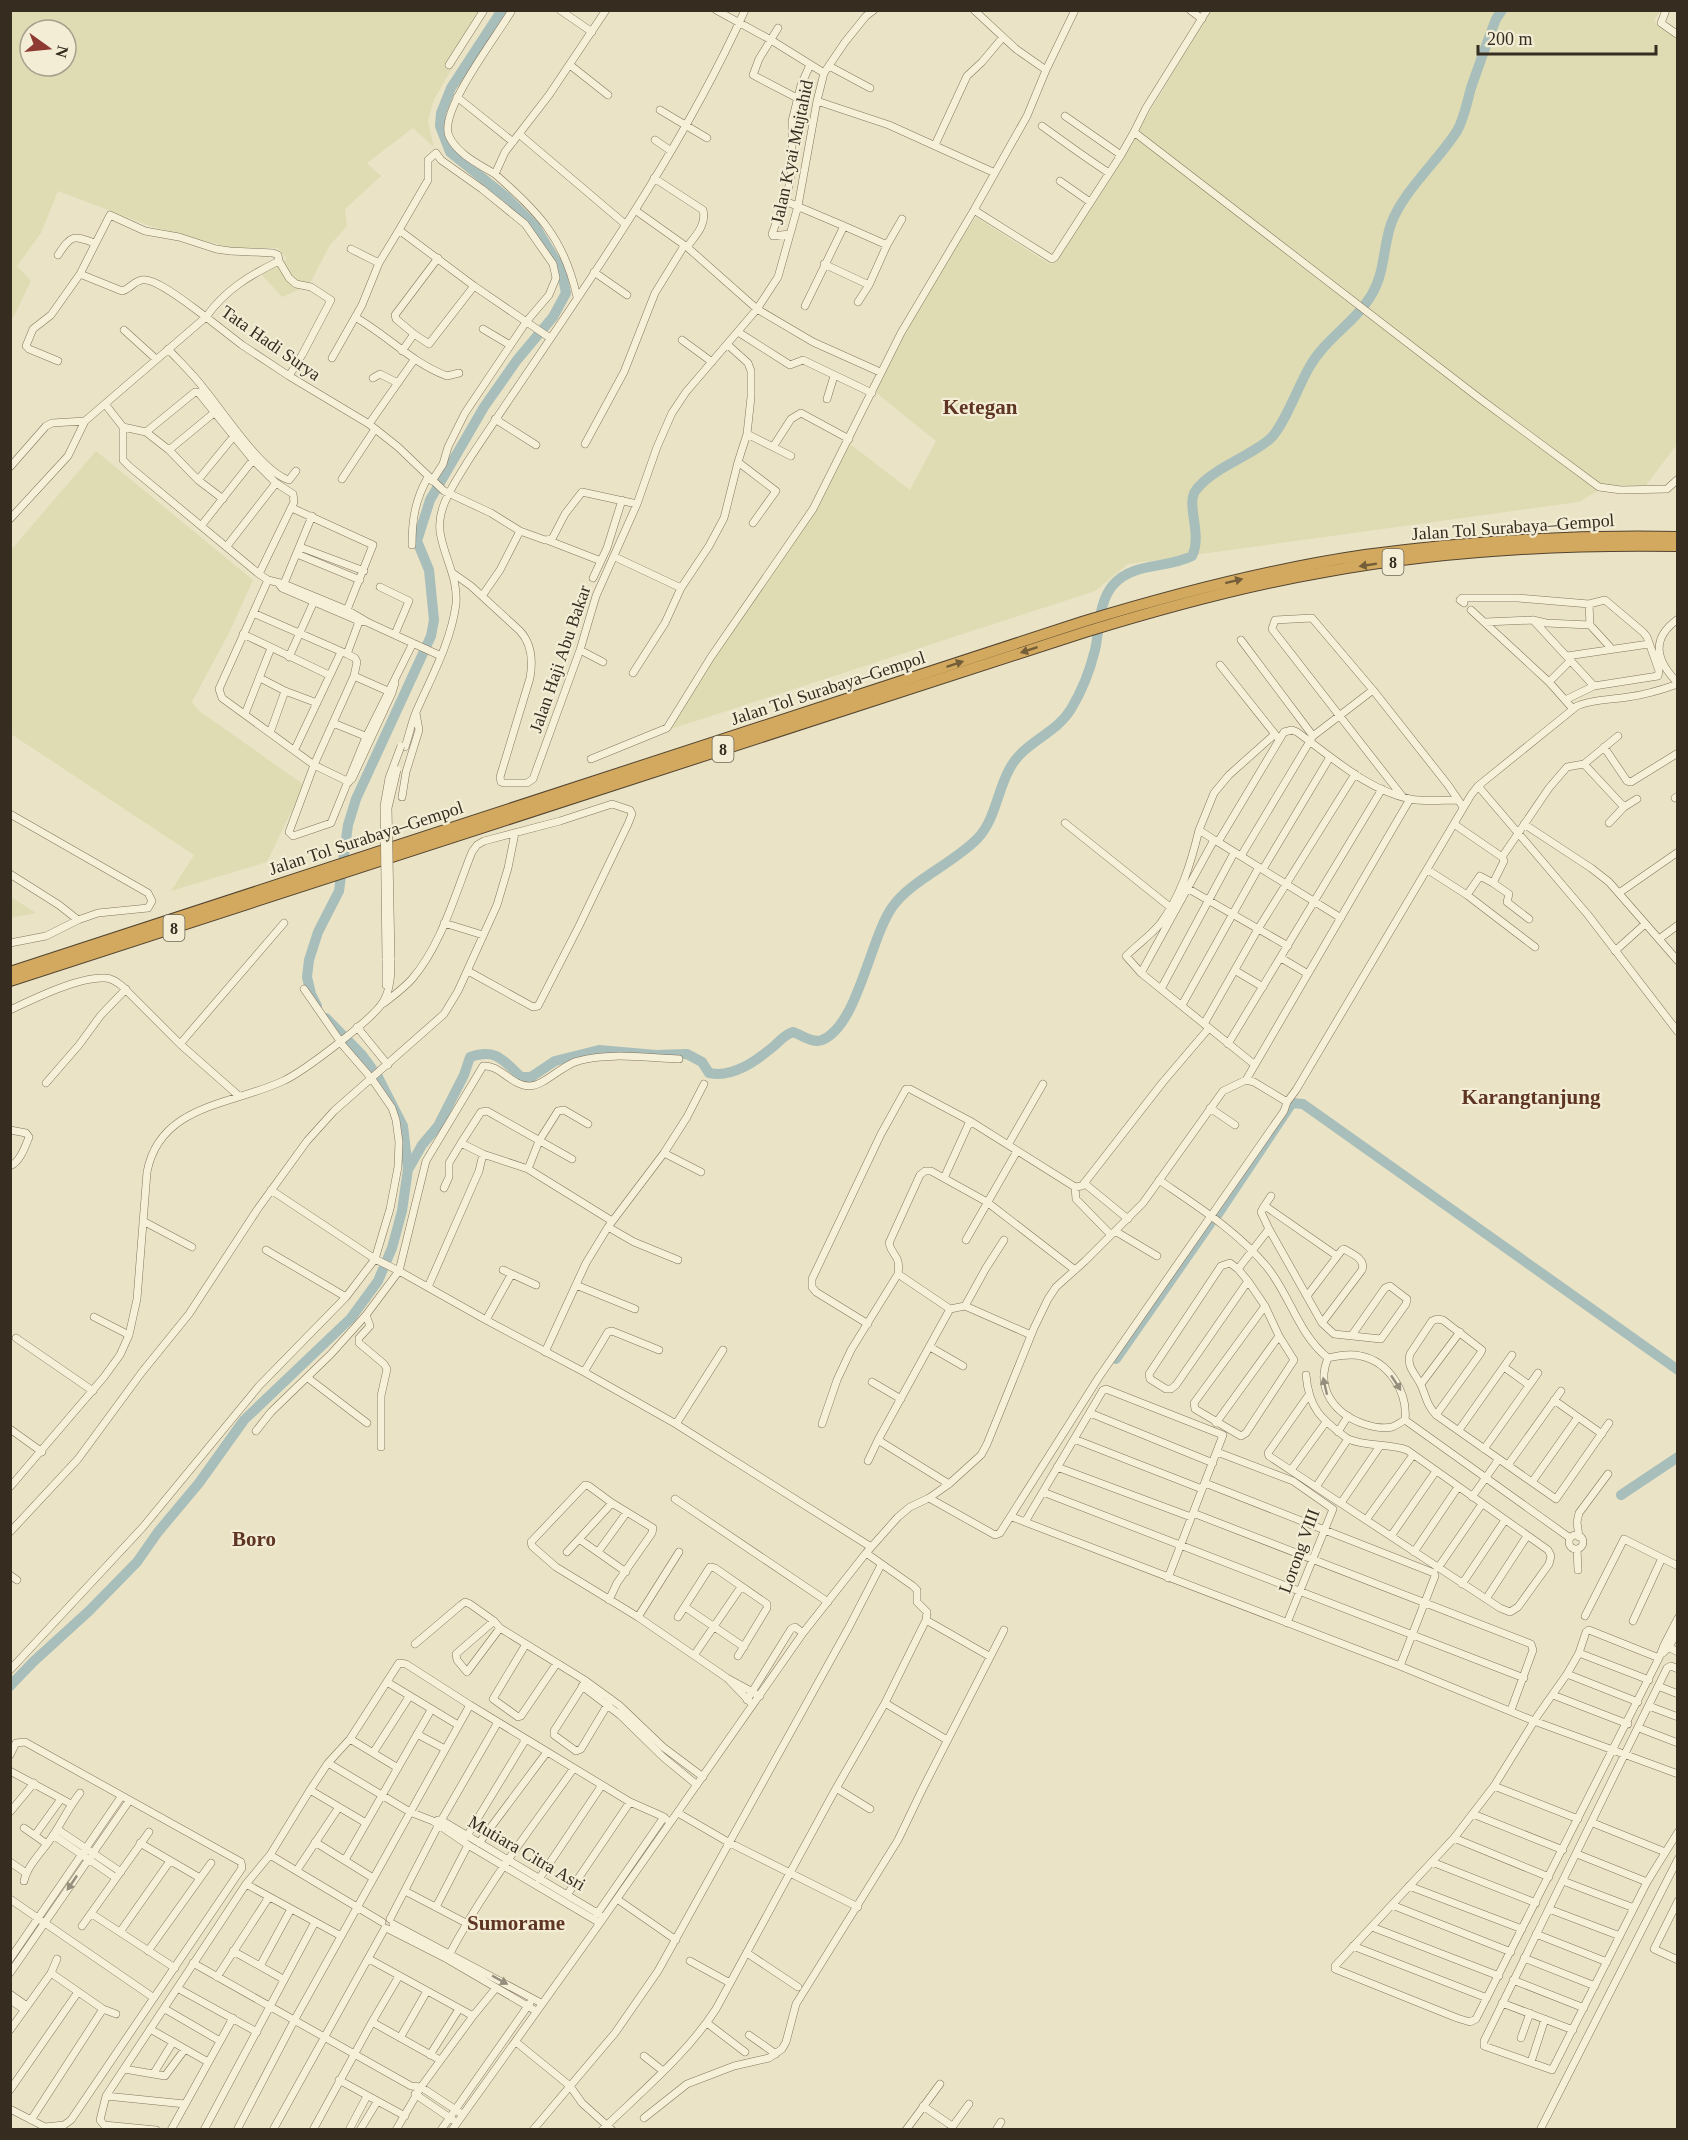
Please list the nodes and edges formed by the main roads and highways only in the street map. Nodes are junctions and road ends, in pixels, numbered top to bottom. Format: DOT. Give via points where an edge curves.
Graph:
graph roads {
  1 [pos="1677,537"];
  2 [pos="1677,546"];
  3 [pos="1115,617"];
  4 [pos="337,870"];
  5 [pos="10,972"];
  6 [pos="10,981"];
  3 -- 1 [label="highway, Jalan Tol Surabaya–Gempol / 8, one-way" via="1237,580 1363,556 1540,538"];
  2 -- 3 [label="highway, Jalan Tol Surabaya–Gempol / 8, one-way" via="1530,548 1390,562 1276,581"];
  3 -- 4 [label="highway, Jalan Tol Surabaya–Gempol / 8"];
  4 -- 5 [label="highway, Jalan Tol Surabaya–Gempol / 8"];
  4 -- 6 [label="highway, Jalan Tol Surabaya–Gempol / 8"];
}
